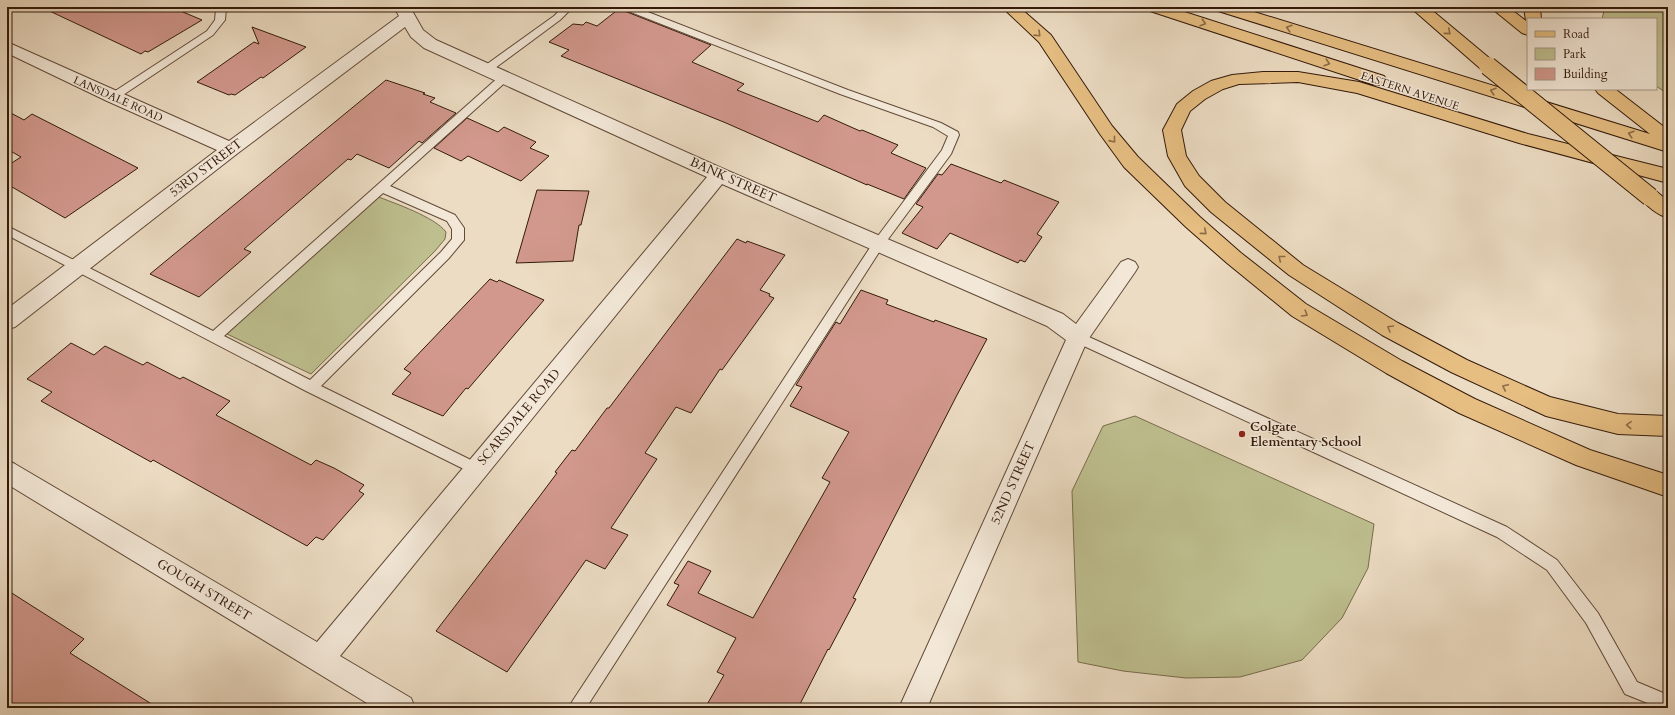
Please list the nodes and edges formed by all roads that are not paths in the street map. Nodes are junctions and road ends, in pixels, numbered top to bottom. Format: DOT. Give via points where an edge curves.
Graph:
graph roads {
  1 [pos="219,7"];
  2 [pos="568,7"];
  3 [pos="626,7"];
  4 [pos="1010,7"];
  5 [pos="1153,7"];
  6 [pos="1418,7"];
  7 [pos="1498,7"];
  8 [pos="1532,7"];
  9 [pos="1223,8"];
  10 [pos="405,13"];
  11 [pos="1533,18"];
  12 [pos="1527,29"];
  13 [pos="7,47"];
  14 [pos="487,69"];
  15 [pos="505,77"];
  16 [pos="1605,90"];
  17 [pos="113,97"];
  18 [pos="1668,139"];
  19 [pos="1668,146"];
  20 [pos="230,149"];
  21 [pos="719,175"];
  22 [pos="1668,175"];
  23 [pos="381,187"];
  24 [pos="1668,211"];
  25 [pos="7,230"];
  26 [pos="879,243"];
  27 [pos="77,267"];
  28 [pos="1128,267"];
  29 [pos="7,321"];
  30 [pos="215,337"];
  31 [pos="1078,337"];
  32 [pos="311,386"];
  33 [pos="1668,426"];
  34 [pos="476,468"];
  35 [pos="7,472"];
  36 [pos="1668,486"];
  37 [pos="320,659"];
  38 [pos="1668,703"];
  39 [pos="401,708"];
  40 [pos="576,708"];
  41 [pos="913,708"];
  1 -- 17 [label="lane" via="220,20 210,32"];
  2 -- 14 [label="lane" via="557,18"];
  3 -- 26 [label="lane" via="844,92 937,125 954,134 947,151"];
  4 -- 36 [label="main road, one-way" via="1045,40 1131,162 1193,222 1299,310 1394,367 1467,406 1584,458"];
  5 -- 22 [label="main road, EASTERN AVENUE, one-way"];
  6 -- 24 [label="main road, one-way, bridge"];
  7 -- 12 [label="main road"];
  8 -- 11 [label="main road"];
  19 -- 9 [label="main road, EASTERN AVENUE, one-way"];
  10 -- 14 [label="street, BANK STREET" via="417,33 430,44"];
  10 -- 20 [label="street, 53RD STREET"];
  13 -- 17 [label="street, LANSDALE ROAD"];
  14 -- 15 [label="street, BANK STREET"];
  15 -- 21 [label="street, BANK STREET"];
  15 -- 23 [label="lane"];
  16 -- 18 [label="main road"];
  17 -- 20 [label="street, LANSDALE ROAD"];
  20 -- 27 [label="street, 53RD STREET"];
  21 -- 26 [label="street, BANK STREET"];
  21 -- 34 [label="street, SCARSDALE ROAD"];
  33 -- 22 [label="main road, one-way" via="1618,424 1546,406 1459,366 1390,329 1296,270 1218,207 1192,181 1177,156 1172,130 1183,108 1217,85 1238,79 1298,78 1359,88 1525,139"];
  23 -- 30 [label="lane"];
  23 -- 32 [label="lane" via="451,218 458,228 458,240"];
  25 -- 27 [label="lane"];
  26 -- 31 [label="street, BANK STREET" via="1055,320"];
  26 -- 40 [label="lane"];
  27 -- 29 [label="street, 53RD STREET"];
  27 -- 30 [label="lane"];
  28 -- 31 [label="street, 52ND STREET"];
  30 -- 32 [label="lane"];
  31 -- 38 [label="lane" via="1502,532 1552,565 1592,618 1631,688"];
  31 -- 41 [label="street, 52ND STREET"];
  32 -- 34 [label="lane"];
  34 -- 37 [label="street, SCARSDALE ROAD"];
  35 -- 37 [label="street, GOUGH STREET"];
  37 -- 39 [label="street, GOUGH STREET"];
}
